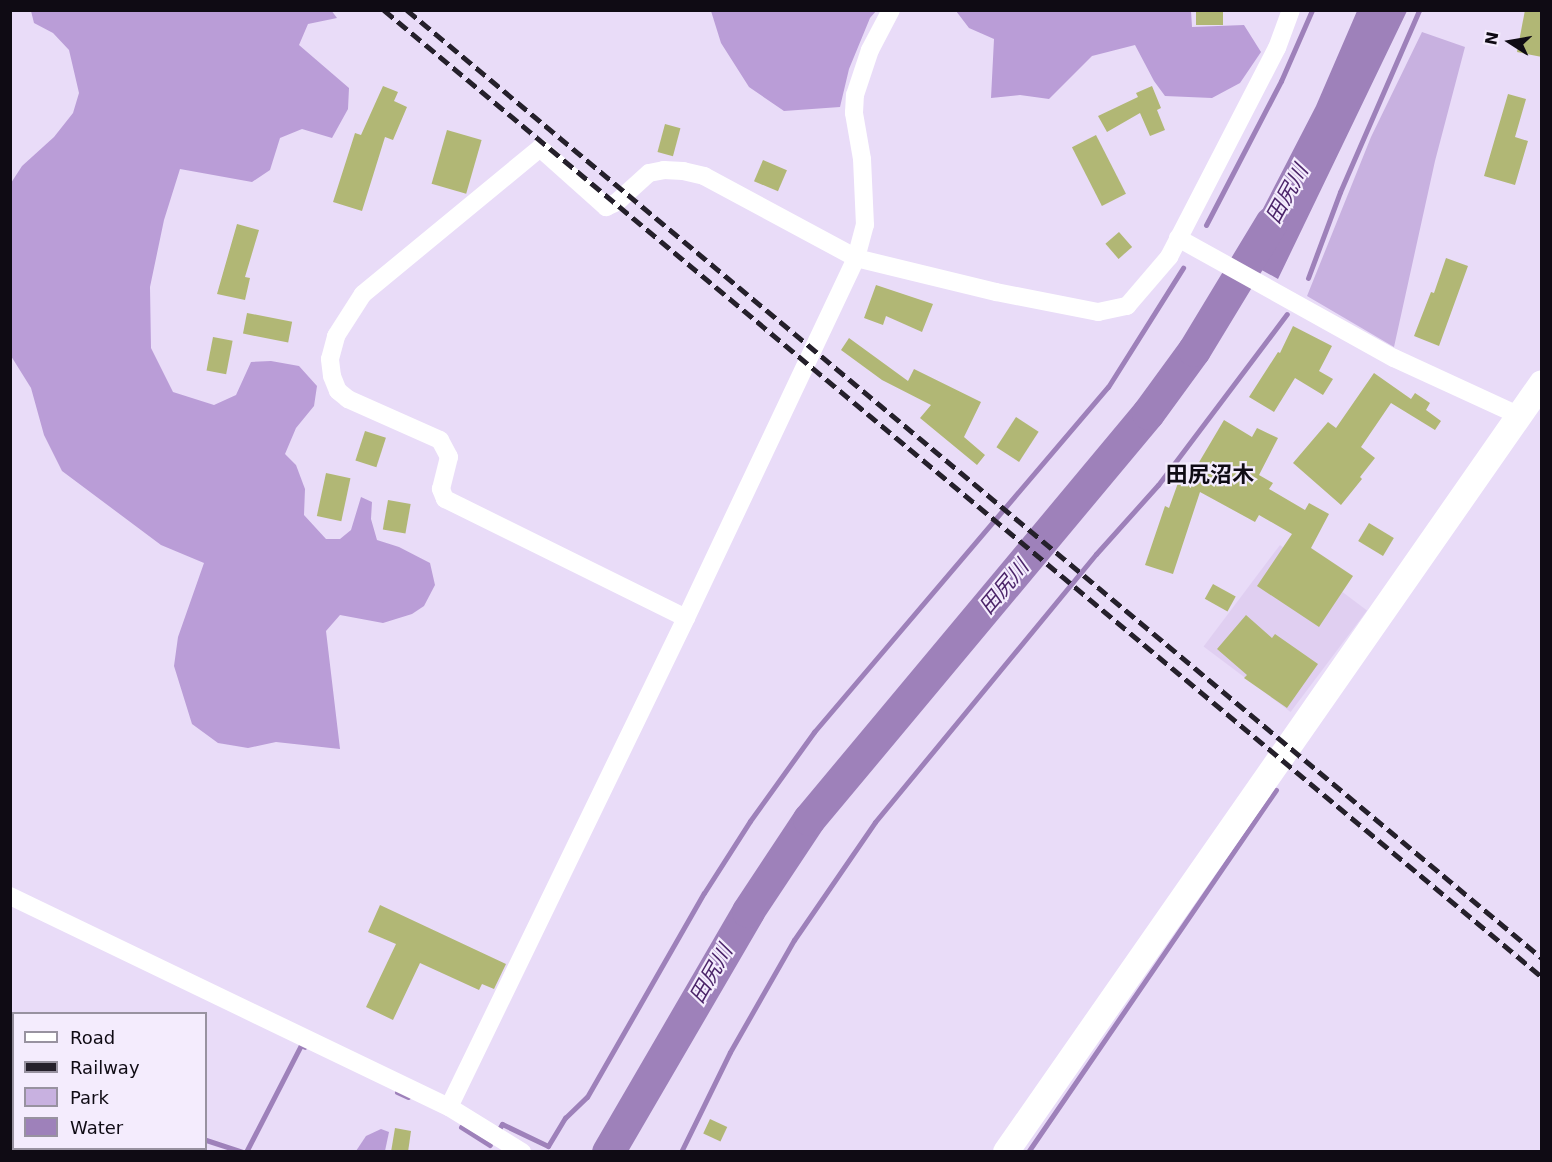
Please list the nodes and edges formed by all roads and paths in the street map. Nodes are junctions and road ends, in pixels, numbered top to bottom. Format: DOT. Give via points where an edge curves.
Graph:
graph roads {
  1 [pos="891,10"];
  2 [pos="1291,10"];
  3 [pos="1178,238"];
  4 [pos="856,258"];
  5 [pos="1542,383"];
  6 [pos="1518,416"];
  7 [pos="686,618"];
  8 [pos="10,896"];
  9 [pos="449,1107"];
  10 [pos="520,1151"];
  11 [pos="1006,1152"];
  1 -- 4 [label="street" via="870,50 855,95 865,225"];
  2 -- 3 [label="street" via="1277,48"];
  3 -- 4 [label="street" via="1169,257 1126,306 1098,312"];
  3 -- 6 [label="street" via="1394,358"];
  4 -- 7 [label="street"];
  4 -- 7 [label="street" via="704,176 683,171 650,173 606,207 540,148 363,294 336,336 330,359 338,391 440,440 449,457 441,489 446,499"];
  5 -- 6 [label="street"];
  6 -- 11 [label="street"];
  7 -- 9 [label="street"];
  8 -- 9 [label="street"];
  9 -- 10 [label="street"];
}
